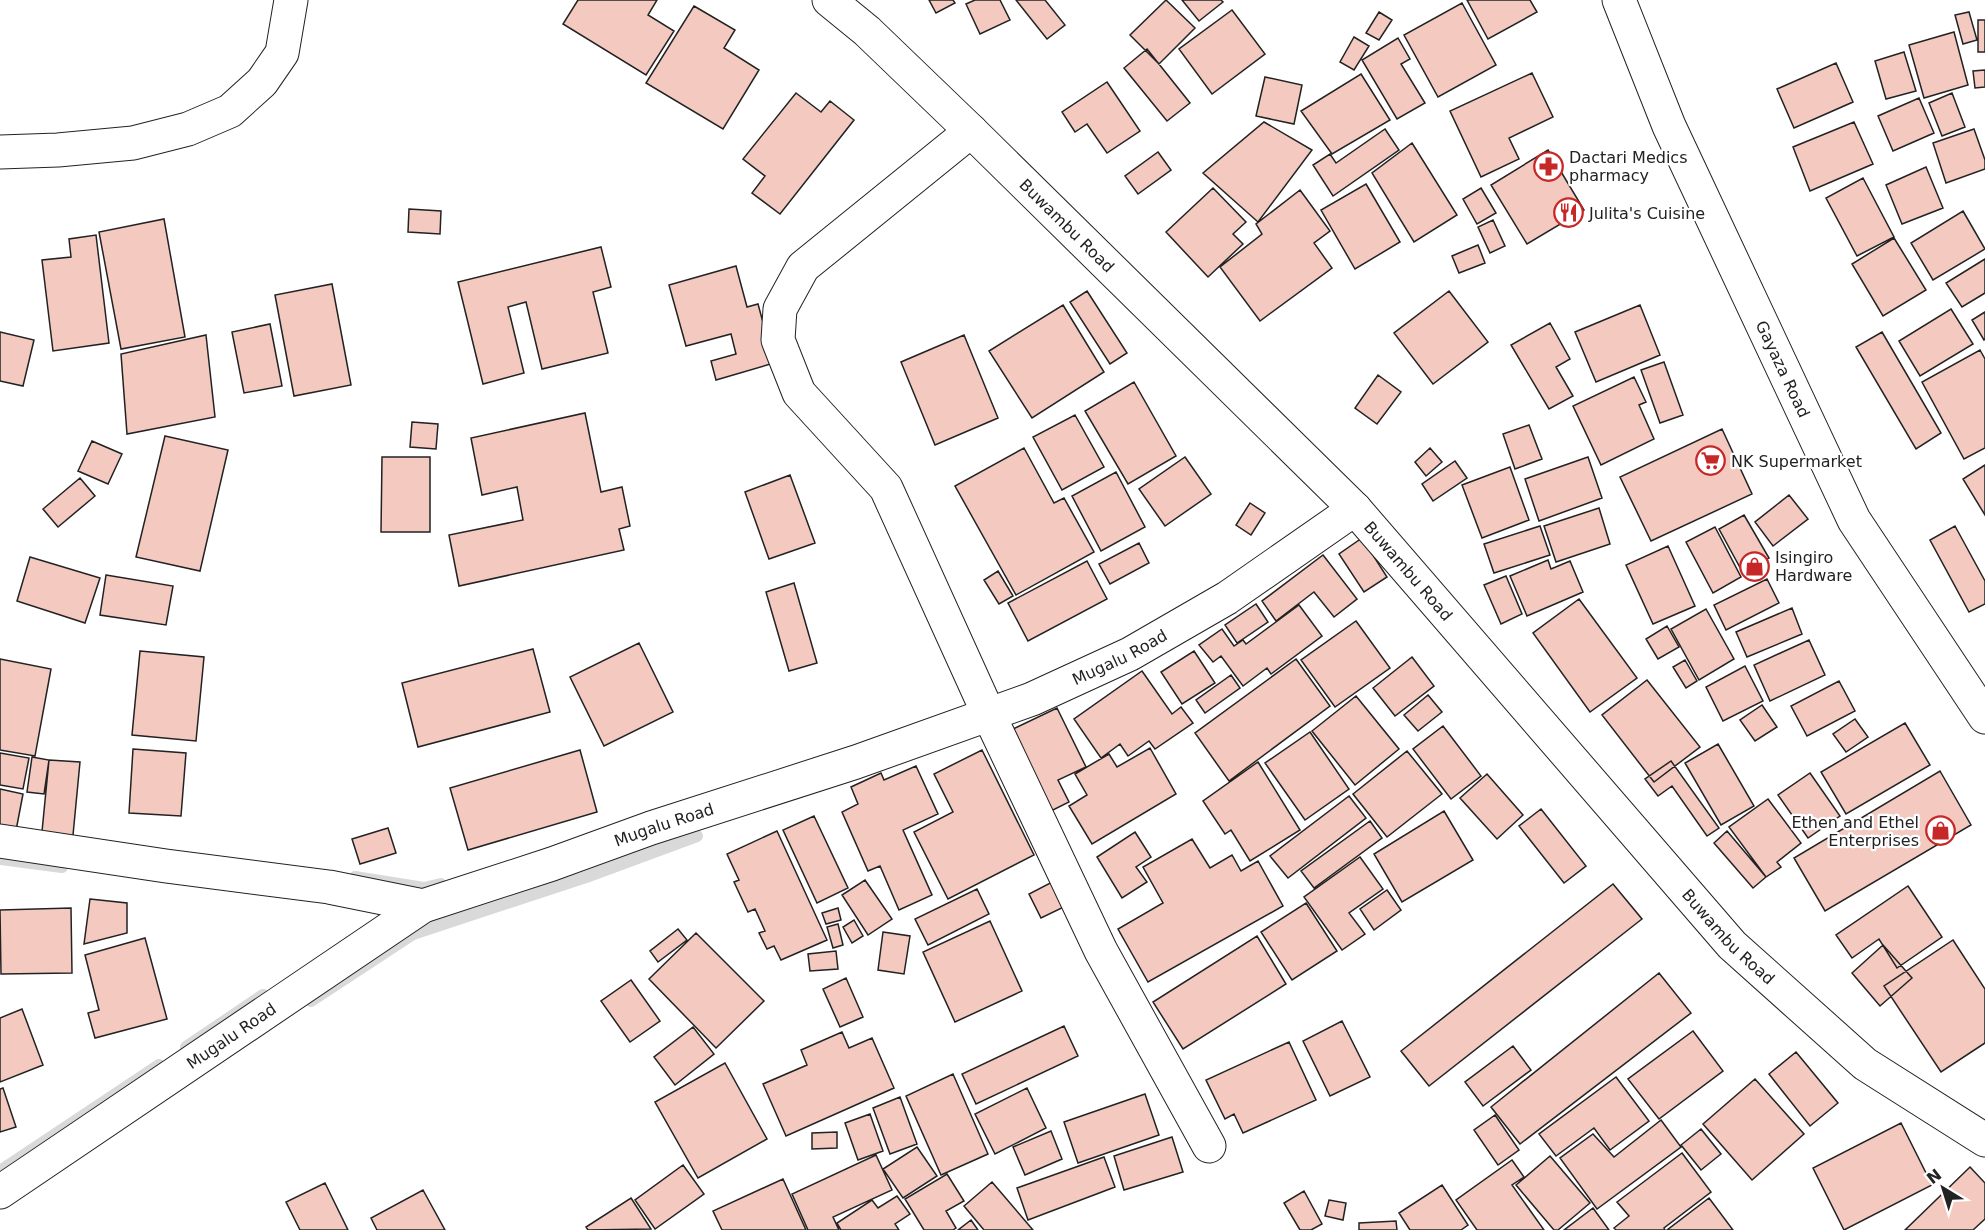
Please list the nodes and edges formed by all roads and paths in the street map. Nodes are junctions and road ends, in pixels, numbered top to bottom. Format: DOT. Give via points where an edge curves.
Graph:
graph roads {
  1 [pos="291,0"];
  2 [pos="829,0"];
  3 [pos="1619,0"];
  4 [pos="971,131"];
  5 [pos="0,152"];
  6 [pos="1355,509"];
  7 [pos="989,715"];
  8 [pos="1985,717"];
  9 [pos="0,841"];
  10 [pos="423,906"];
  11 [pos="1985,1140"];
  12 [pos="1209,1146"];
  13 [pos="0,1191"];
  1 -- 5 [label="street" via="282,54 262,82 230,111 188,129 133,143"];
  2 -- 4 [label="street, Buwambu Road"];
  3 -- 8 [label="street, Gayaza Road" via="1669,126 1854,520"];
  4 -- 6 [label="street, Buwambu Road"];
  4 -- 7 [label="street" via="803,267 780,309 778,340 800,393 886,488"];
  6 -- 7 [label="street, Mugalu Road" via="1227,598 1130,654"];
  6 -- 11 [label="street, Buwambu Road" via="1732,945 1865,1064"];
  7 -- 10 [label="street, Mugalu Road"];
  7 -- 12 [label="street" via="1101,951"];
  9 -- 10 [label="street" via="329,887"];
  10 -- 13 [label="street, Mugalu Road"];
}
